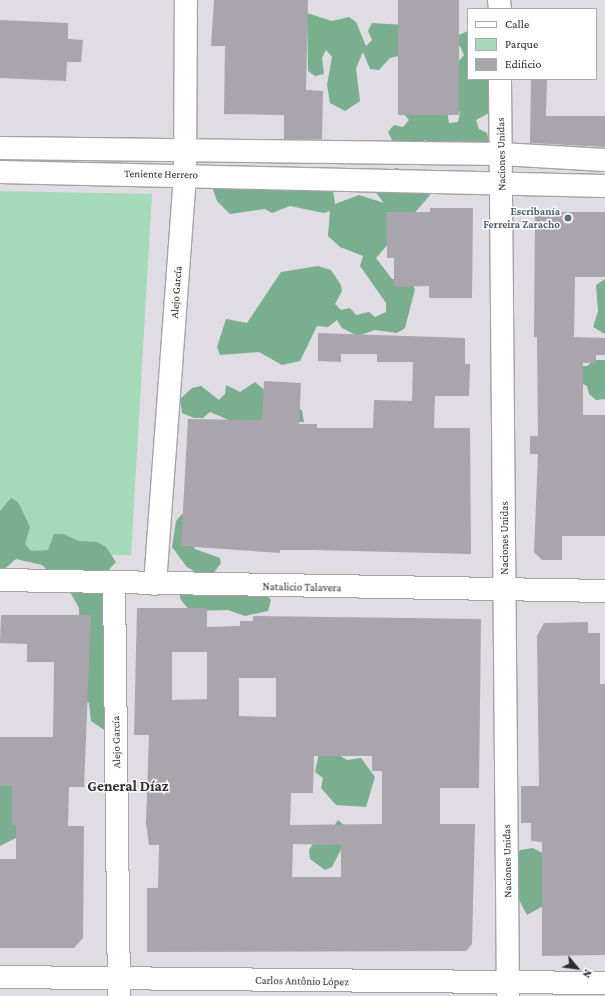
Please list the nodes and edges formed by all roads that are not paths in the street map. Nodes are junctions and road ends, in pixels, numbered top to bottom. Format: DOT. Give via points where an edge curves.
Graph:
graph roads {
  1 [pos="186,0"];
  2 [pos="500,80"];
  3 [pos="0,148"];
  4 [pos="185,150"];
  5 [pos="322,152"];
  6 [pos="501,154"];
  7 [pos="605,160"];
  8 [pos="0,172"];
  9 [pos="185,174"];
  10 [pos="322,178"];
  11 [pos="501,183"];
  12 [pos="605,186"];
  13 [pos="0,580"];
  14 [pos="114,583"];
  15 [pos="155,584"];
  16 [pos="504,590"];
  17 [pos="605,591"];
  18 [pos="0,977"];
  19 [pos="605,983"];
  20 [pos="119,988"];
  21 [pos="508,990"];
  1 -- 4 [label="street, Alejo García"];
  2 -- 6 [label="street, Naciones Unidas"];
  3 -- 4 [label="street"];
  4 -- 5 [label="street"];
  4 -- 9 [label="street, Alejo García"];
  5 -- 6 [label="street"];
  5 -- 10 [label="street"];
  6 -- 7 [label="street"];
  6 -- 11 [label="street, Naciones Unidas"];
  8 -- 9 [label="street, Teniente Herrero"];
  9 -- 10 [label="street, Teniente Herrero"];
  9 -- 15 [label="street, Alejo García"];
  10 -- 11 [label="street, Teniente Herrero"];
  11 -- 12 [label="street, Teniente Herrero"];
  11 -- 16 [label="street, Naciones Unidas"];
  13 -- 14 [label="street, Natalicio Talavera"];
  14 -- 15 [label="street, Natalicio Talavera"];
  14 -- 20 [label="street, Alejo García"];
  15 -- 16 [label="street, Natalicio Talavera"];
  16 -- 17 [label="street, Natalicio Talavera"];
  16 -- 21 [label="street, Naciones Unidas"];
  18 -- 20 [label="street, Carlos Antônio López"];
  19 -- 21 [label="street, Carlos Antônio López"];
  20 -- 21 [label="street, Carlos Antônio López"];
}
